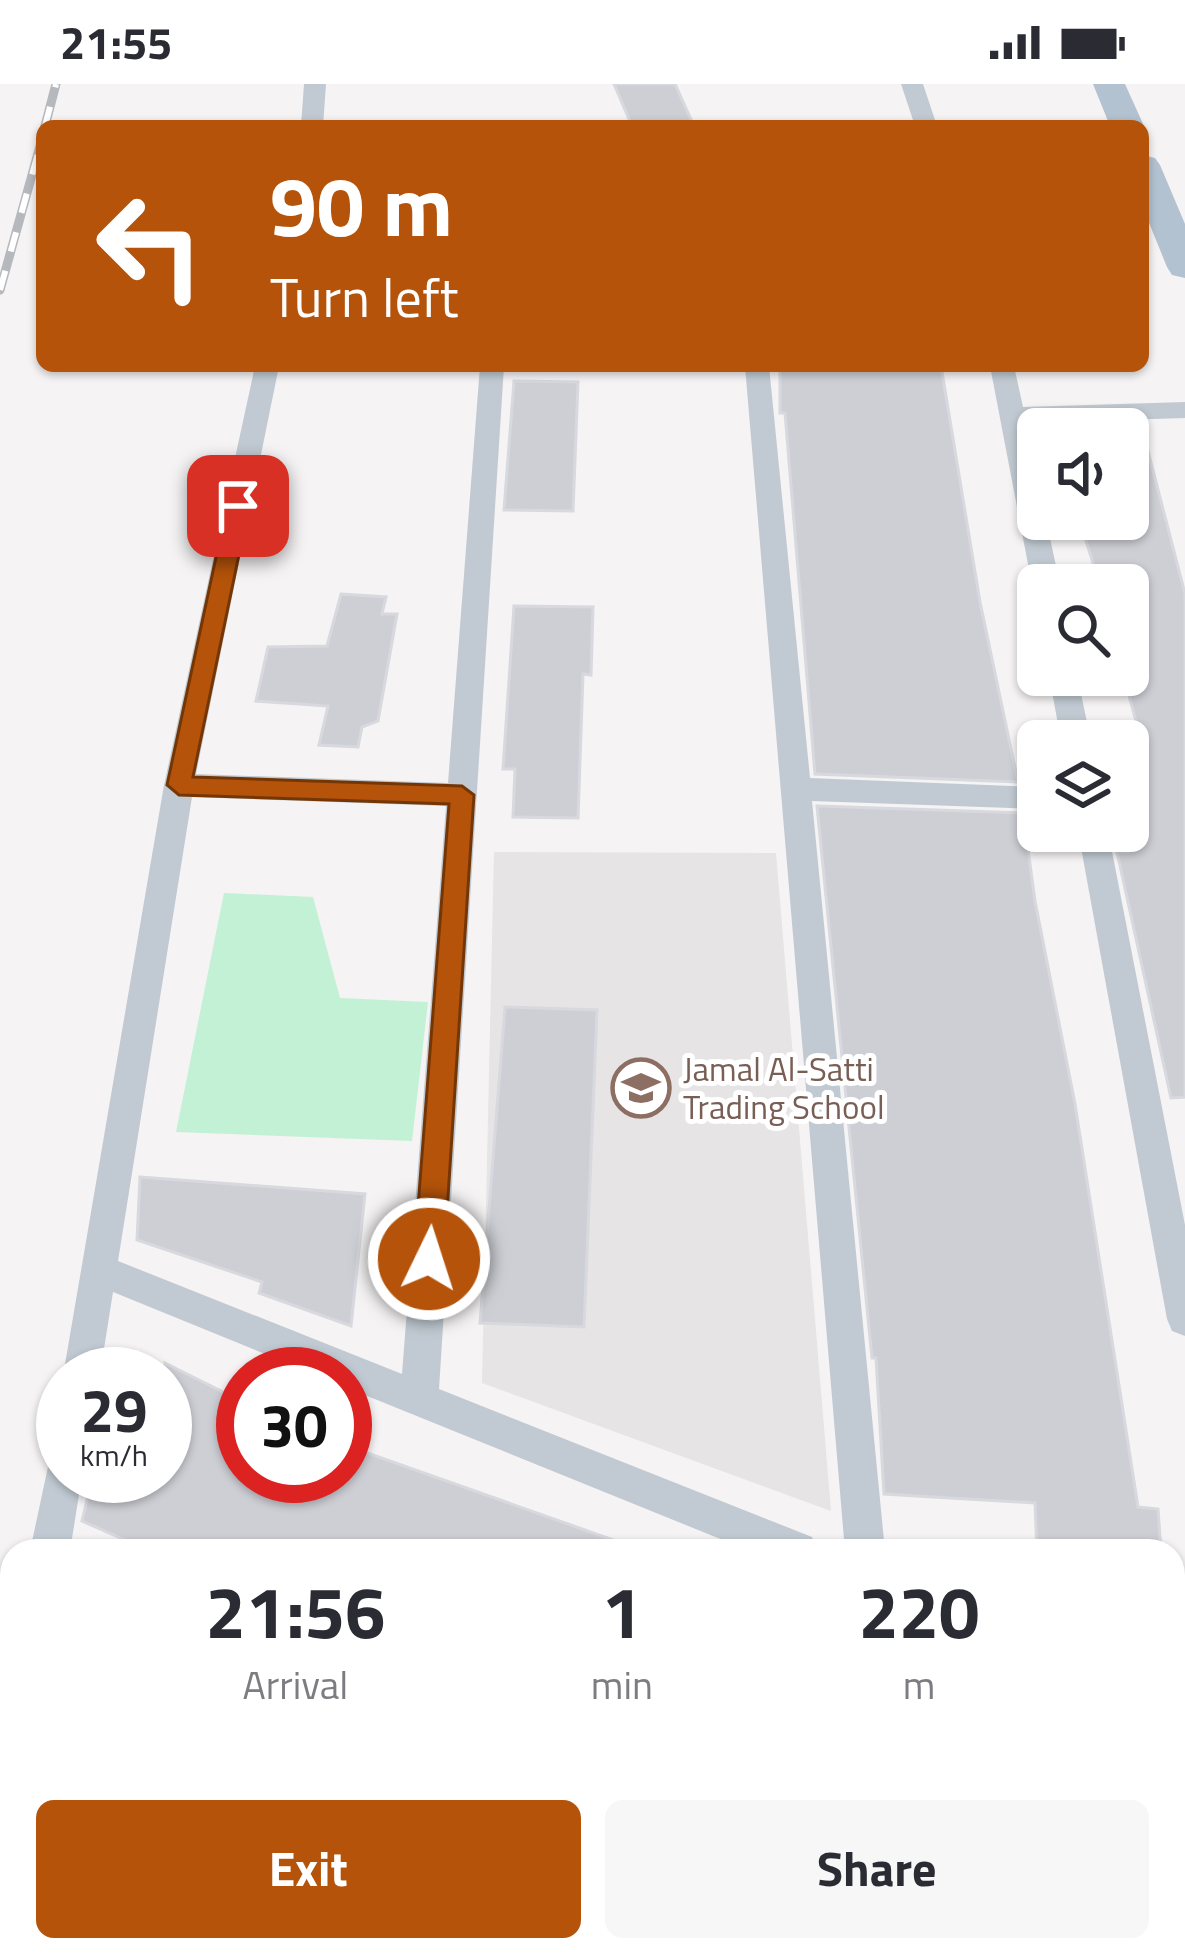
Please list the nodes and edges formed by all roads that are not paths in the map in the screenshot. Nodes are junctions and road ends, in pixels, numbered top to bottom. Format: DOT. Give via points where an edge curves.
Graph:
graph roads {
  1 [pos="315,84"];
  2 [pos="913,84"];
  3 [pos="1109,84"];
  4 [pos="312,120"];
  5 [pos="924,120"];
  6 [pos="1124,120"];
  7 [pos="1149,180"];
  8 [pos="1185,267"];
  9 [pos="266,372"];
  10 [pos="492,372"];
  11 [pos="758,372"];
  12 [pos="1003,372"];
  13 [pos="1185,410"];
  14 [pos="1014,415"];
  15 [pos="1042,564"];
  16 [pos="179,785"];
  17 [pos="795,789"];
  18 [pos="462,795"];
  19 [pos="1017,797"];
  20 [pos="1097,852"];
  21 [pos="99,1270"];
  22 [pos="1185,1319"];
  23 [pos="86,1347"];
  24 [pos="419,1399"];
  25 [pos="58,1503"];
  26 [pos="52,1539"];
  27 [pos="768,1539"];
  28 [pos="864,1539"];
  1 -- 4 [label="street"];
  2 -- 5 [label="street"];
  3 -- 6 [label="main road"];
  7 -- 8 [label="main road"];
  9 -- 16 [label="street"];
  10 -- 18 [label="street"];
  11 -- 17 [label="street"];
  12 -- 14 [label="street"];
  13 -- 14 [label="street"];
  14 -- 15 [label="street"];
  16 -- 18 [label="street"];
  16 -- 21 [label="street"];
  17 -- 19 [label="street"];
  17 -- 28 [label="street"];
  18 -- 24 [label="street"];
  20 -- 22 [label="street"];
  21 -- 23 [label="street"];
  21 -- 24 [label="street"];
  24 -- 27 [label="street"];
  25 -- 26 [label="street"];
}
